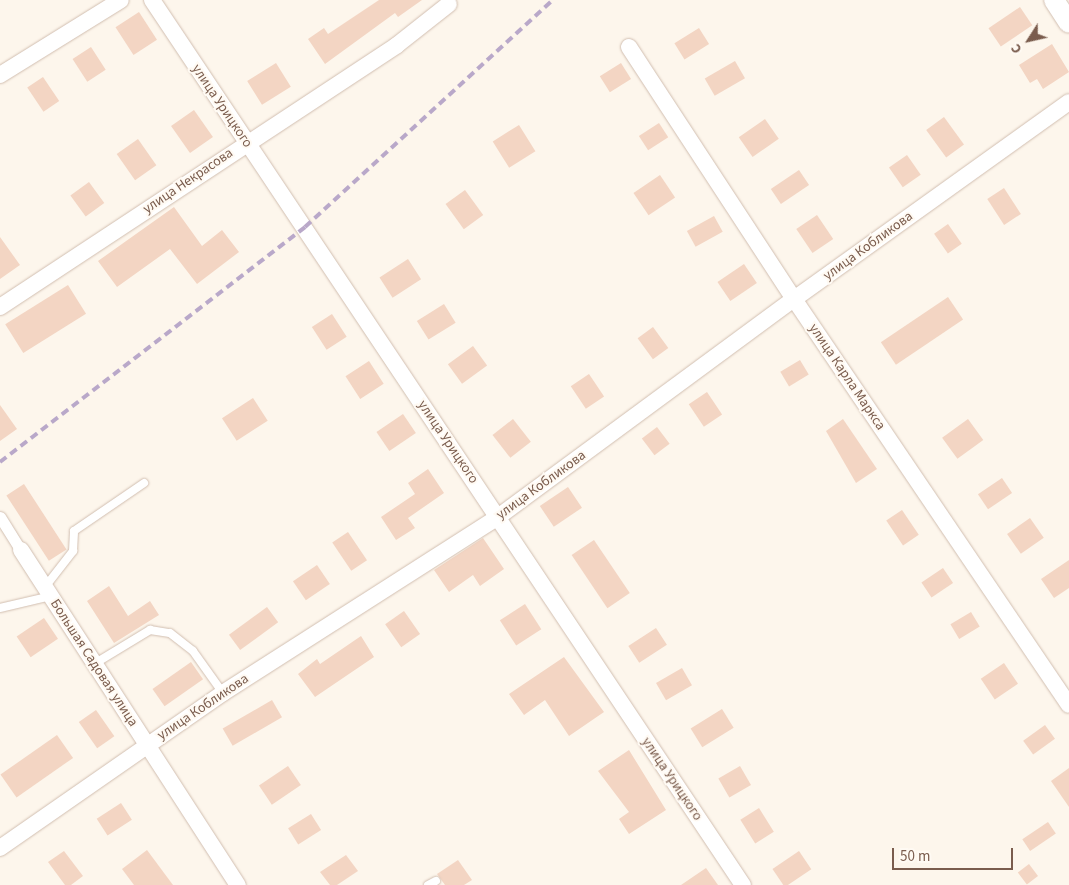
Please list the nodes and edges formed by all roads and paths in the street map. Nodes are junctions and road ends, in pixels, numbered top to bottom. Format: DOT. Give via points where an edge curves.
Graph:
graph roads {
  1 [pos="121,0"];
  2 [pos="152,0"];
  3 [pos="1054,0"];
  4 [pos="449,4"];
  5 [pos="1069,22"];
  6 [pos="629,47"];
  7 [pos="0,74"];
  8 [pos="1069,102"];
  9 [pos="246,143"];
  10 [pos="794,299"];
  11 [pos="0,307"];
  12 [pos="144,483"];
  13 [pos="0,517"];
  14 [pos="498,517"];
  15 [pos="21,550"];
  16 [pos="48,591"];
  17 [pos="0,608"];
  18 [pos="94,664"];
  19 [pos="223,693"];
  20 [pos="1069,705"];
  21 [pos="147,746"];
  22 [pos="0,848"];
  23 [pos="436,881"];
  24 [pos="238,885"];
  25 [pos="428,885"];
  26 [pos="742,885"];
  1 -- 7 [label="street"];
  2 -- 9 [label="street, улица Урицкого"];
  3 -- 5 [label="street"];
  4 -- 9 [label="street, улица Некрасова" via="397,45"];
  6 -- 10 [label="street, улица Карла Маркса"];
  8 -- 10 [label="street, улица Кобликова"];
  9 -- 11 [label="street, улица Некрасова"];
  9 -- 14 [label="street, улица Урицкого"];
  10 -- 14 [label="street, улица Кобликова"];
  10 -- 20 [label="street, улица Карла Маркса"];
  12 -- 16 [label="lane" via="74,531 74,551"];
  13 -- 15 [label="street, Большая Садовая улица"];
  14 -- 19 [label="street, улица Кобликова"];
  14 -- 26 [label="street, улица Урицкого"];
  15 -- 16 [label="street, Большая Садовая улица"];
  16 -- 17 [label="lane"];
  16 -- 18 [label="street, Большая Садовая улица"];
  18 -- 19 [label="lane" via="150,630 170,633 193,651"];
  18 -- 21 [label="street, Большая Садовая улица"];
  19 -- 21 [label="street, улица Кобликова"];
  21 -- 22 [label="street, улица Кобликова"];
  21 -- 24 [label="street, Большая Садовая улица"];
  23 -- 25 [label="lane"];
}
